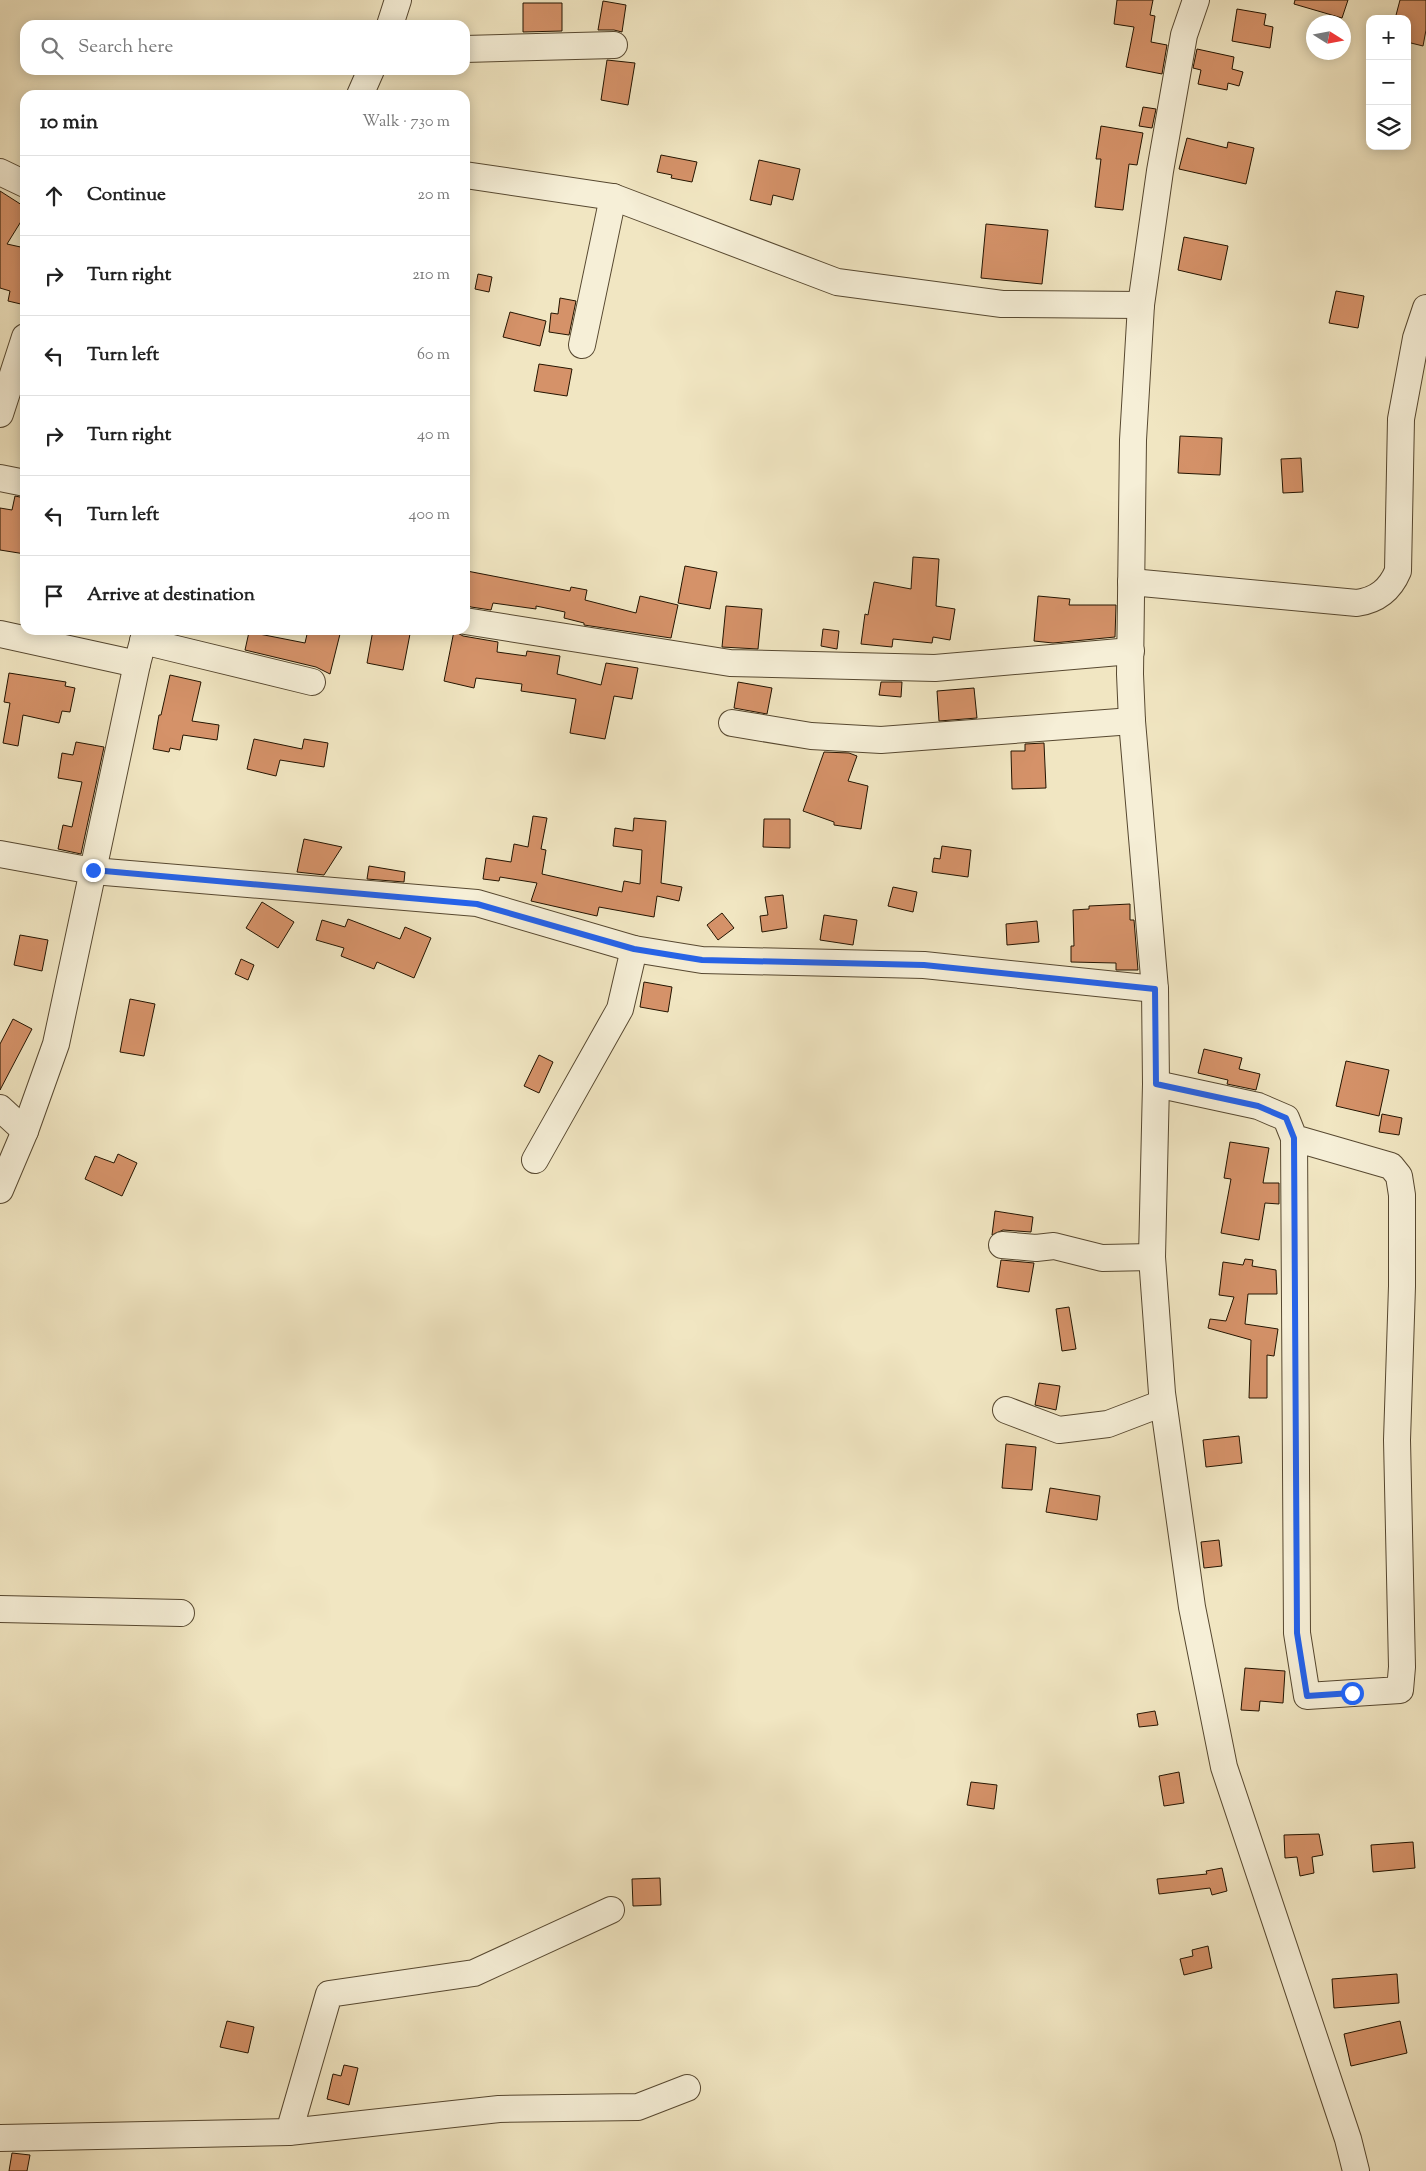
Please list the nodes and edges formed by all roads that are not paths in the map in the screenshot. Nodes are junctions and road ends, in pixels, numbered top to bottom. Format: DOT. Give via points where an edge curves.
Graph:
graph roads {
  1 [pos="398,0"];
  2 [pos="1196,0"];
  3 [pos="392,20"];
  4 [pos="614,45"];
  5 [pos="470,49"];
  6 [pos="370,75"];
  7 [pos="362,90"];
  8 [pos="0,172"];
  9 [pos="470,177"];
  10 [pos="20,182"];
  11 [pos="613,197"];
  12 [pos="1142,305"];
  13 [pos="1426,308"];
  14 [pos="582,345"];
  15 [pos="20,352"];
  16 [pos="0,414"];
  17 [pos="0,478"];
  18 [pos="20,482"];
  19 [pos="1131,582"];
  20 [pos="470,622"];
  21 [pos="0,634"];
  22 [pos="142,645"];
  23 [pos="1130,651"];
  24 [pos="312,682"];
  25 [pos="1132,721"];
  26 [pos="732,723"];
  27 [pos="0,854"];
  28 [pos="93,870"];
  29 [pos="634,949"];
  30 [pos="1155,989"];
  31 [pos="1156,1084"];
  32 [pos="0,1108"];
  33 [pos="25,1131"];
  34 [pos="1294,1138"];
  35 [pos="535,1160"];
  36 [pos="0,1190"];
  37 [pos="1002,1245"];
  38 [pos="1152,1257"];
  39 [pos="1163,1403"];
  40 [pos="1006,1410"];
  41 [pos="0,1609"];
  42 [pos="181,1613"];
  43 [pos="611,1910"];
  44 [pos="686,2088"];
  45 [pos="289,2132"];
  46 [pos="0,2138"];
  47 [pos="1356,2171"];
  1 -- 3 [label="street"];
  2 -- 12 [label="street" via="1184,35 1168,123"];
  4 -- 5 [label="street"];
  6 -- 7 [label="street"];
  8 -- 10 [label="street"];
  9 -- 11 [label="street"];
  11 -- 12 [label="street" via="837,282 1002,304"];
  11 -- 14 [label="street"];
  12 -- 19 [label="street" via="1133,440"];
  13 -- 19 [label="street" via="1416,338 1401,419 1398,571 1385,592 1357,603"];
  15 -- 16 [label="street"];
  17 -- 18 [label="street"];
  19 -- 23 [label="street"];
  20 -- 23 [label="street" via="730,663 934,668"];
  21 -- 22 [label="street"];
  22 -- 24 [label="street"];
  22 -- 28 [label="street"];
  23 -- 25 [label="street"];
  25 -- 26 [label="street" via="881,740 811,736"];
  25 -- 30 [label="street"];
  27 -- 28 [label="street"];
  28 -- 29 [label="street" via="477,904"];
  28 -- 33 [label="street" via="56,1044"];
  29 -- 30 [label="street" via="702,960 924,965"];
  29 -- 35 [label="street" via="620,1009"];
  30 -- 31 [label="street"];
  31 -- 34 [label="street" via="1258,1106 1286,1118"];
  31 -- 38 [label="street"];
  32 -- 33 [label="street"];
  33 -- 36 [label="street"];
  34 -- 34 [label="street" via="1391,1166 1399,1176 1402,1286 1396,1440 1400,1690 1307,1696 1297,1633"];
  37 -- 38 [label="street" via="1054,1246 1102,1258"];
  38 -- 39 [label="street"];
  39 -- 40 [label="street" via="1108,1424 1059,1430"];
  39 -- 47 [label="street" via="1192,1607 1224,1767"];
  41 -- 42 [label="street"];
  43 -- 45 [label="street" via="474,1973 329,1994"];
  44 -- 45 [label="street" via="638,2107 499,2109"];
  45 -- 46 [label="street"];
}
